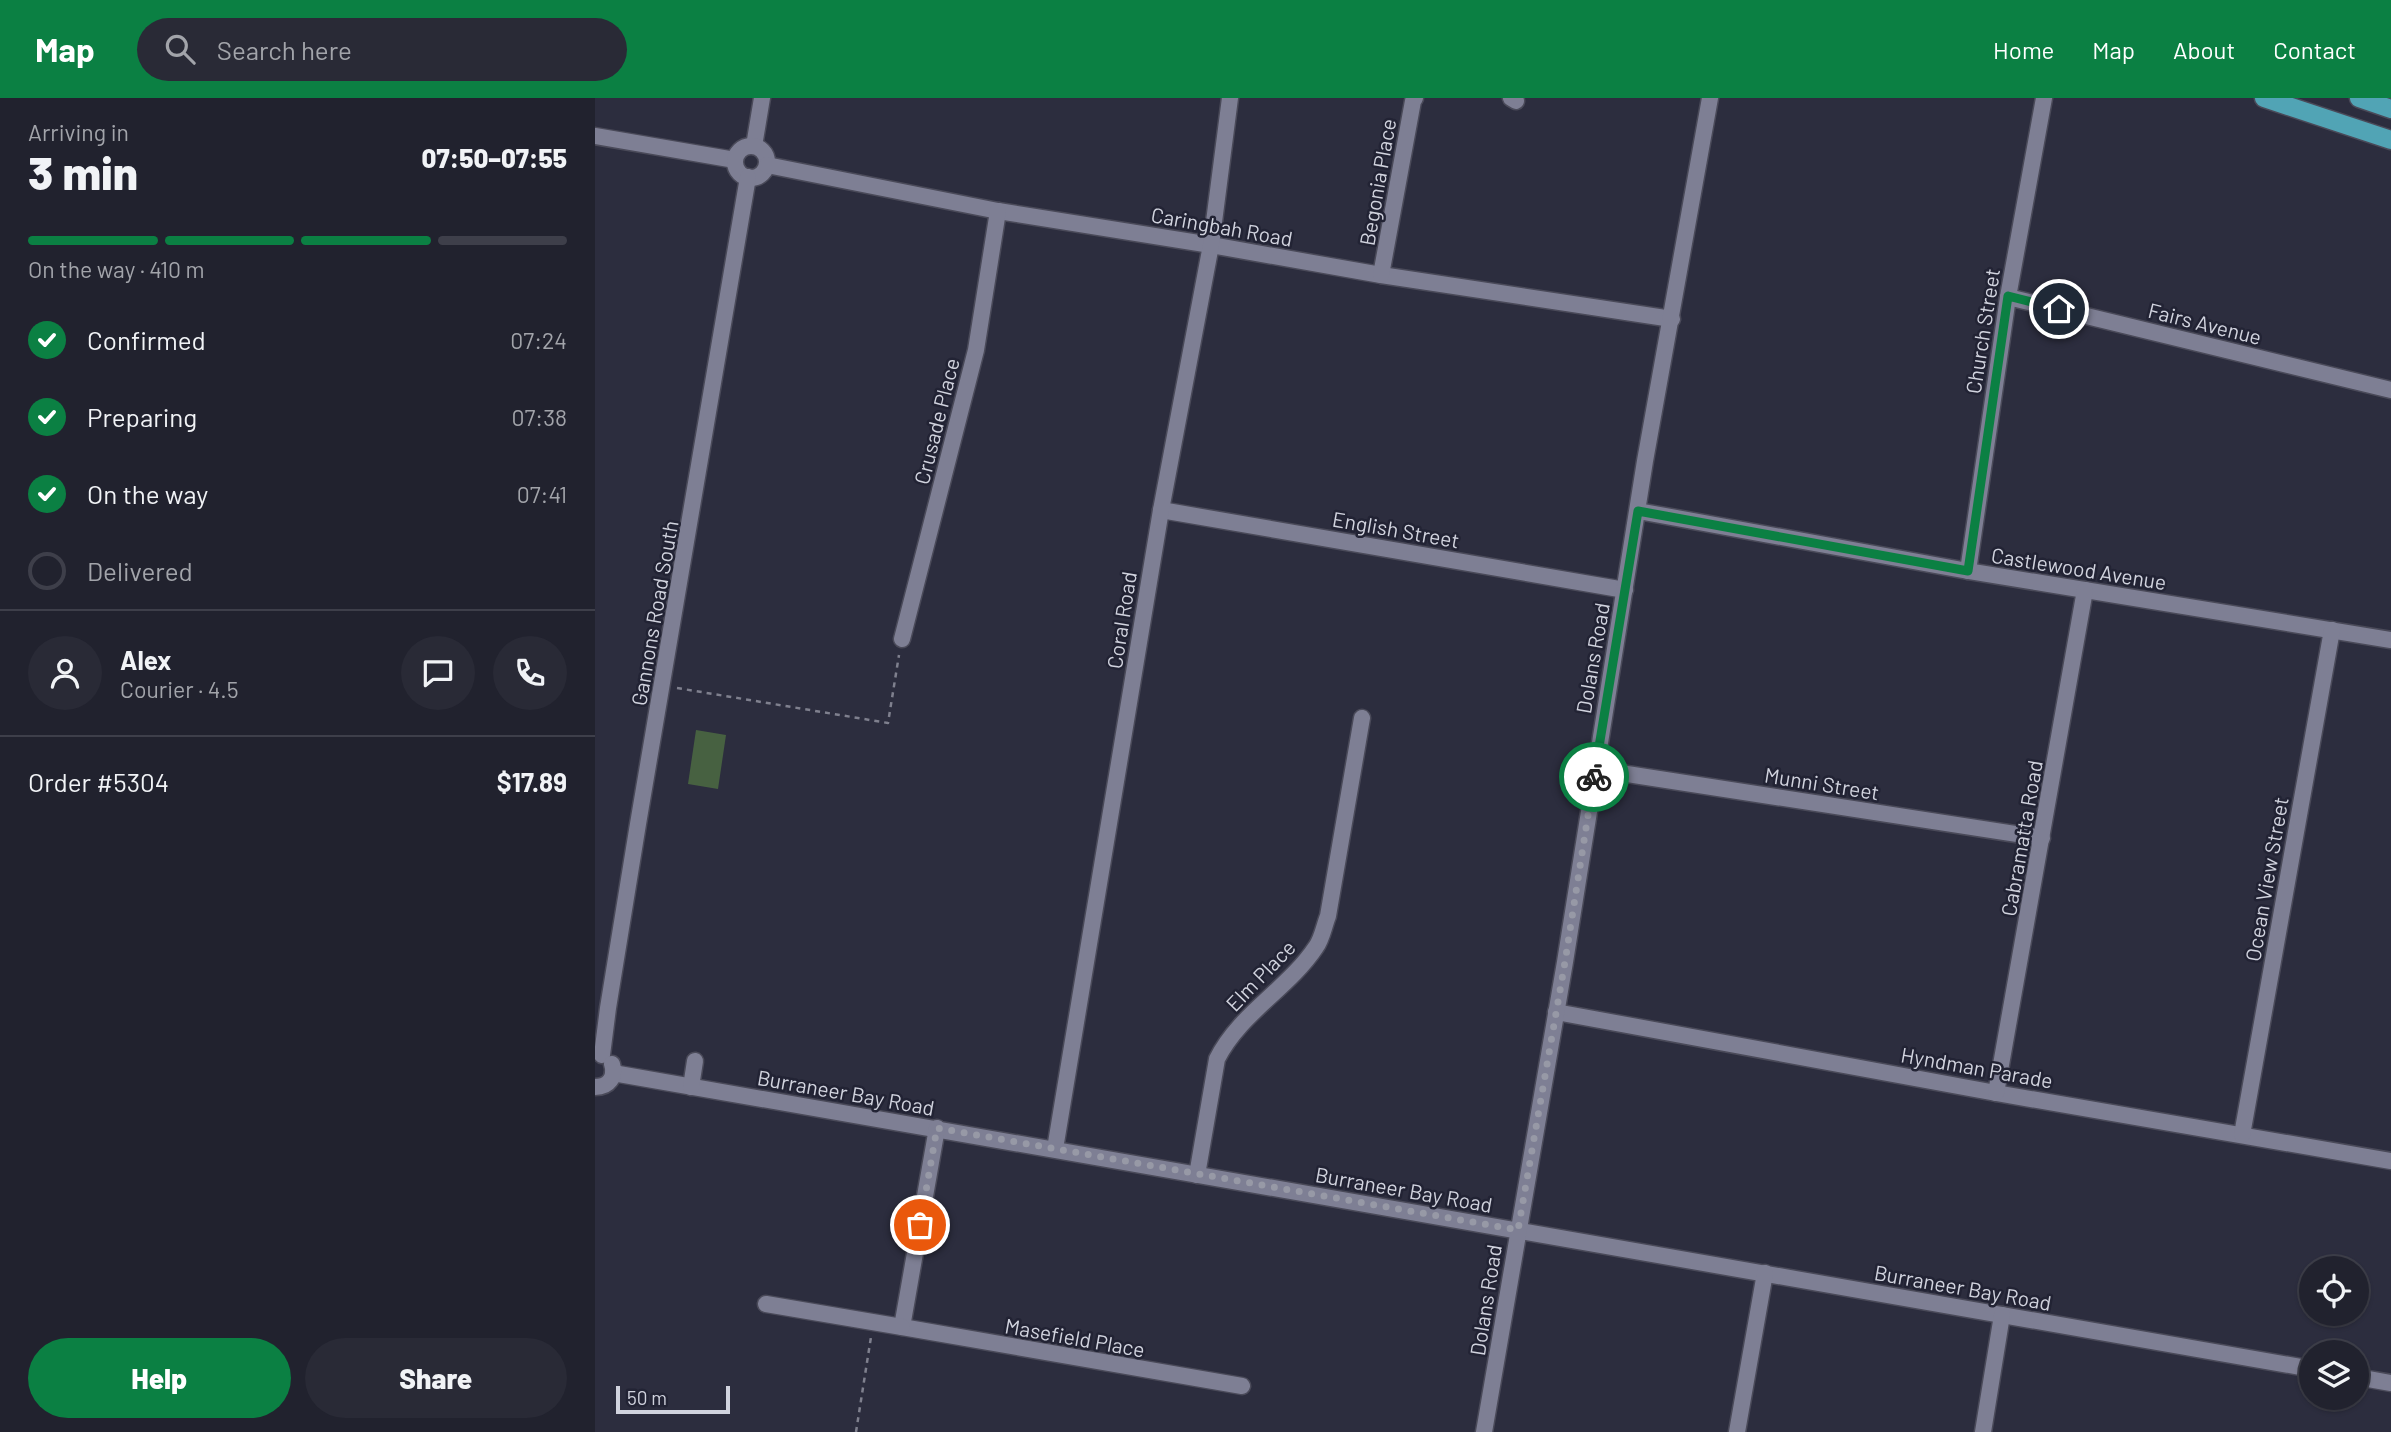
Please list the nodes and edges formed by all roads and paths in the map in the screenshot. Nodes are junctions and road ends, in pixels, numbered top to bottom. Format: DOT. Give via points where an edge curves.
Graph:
graph roads {
  1 [pos="762,98"];
  2 [pos="1230,98"];
  3 [pos="1415,98"];
  4 [pos="1710,98"];
  5 [pos="2045,98"];
  6 [pos="2264,98"];
  7 [pos="2359,98"];
  8 [pos="2391,109"];
  9 [pos="595,136"];
  10 [pos="2391,141"];
  11 [pos="754,146"];
  12 [pos="735,160"];
  13 [pos="767,165"];
  14 [pos="748,177"];
  15 [pos="998,211"];
  16 [pos="1211,245"];
  17 [pos="1381,275"];
  18 [pos="2008,296"];
  19 [pos="1672,319"];
  20 [pos="2391,390"];
  21 [pos="1161,510"];
  22 [pos="1638,511"];
  23 [pos="1968,571"];
  24 [pos="1625,590"];
  25 [pos="2085,590"];
  26 [pos="2332,630"];
  27 [pos="902,639"];
  28 [pos="2391,640"];
  29 [pos="663,686"];
  30 [pos="1362,718"];
  31 [pos="1595,769"];
  32 [pos="2042,838"];
  33 [pos="1556,1012"];
  34 [pos="599,1055"];
  35 [pos="695,1061"];
  36 [pos="613,1073"];
  37 [pos="595,1087"];
  38 [pos="691,1087"];
  39 [pos="1996,1093"];
  40 [pos="937,1128"];
  41 [pos="2242,1135"];
  42 [pos="1055,1149"];
  43 [pos="2391,1161"];
  44 [pos="1197,1175"];
  45 [pos="1518,1230"];
  46 [pos="1765,1273"];
  47 [pos="766,1304"];
  48 [pos="2002,1315"];
  49 [pos="873,1323"];
  50 [pos="902,1327"];
  51 [pos="2299,1367"];
  52 [pos="2369,1379"];
  53 [pos="2391,1383"];
  54 [pos="1241,1386"];
  55 [pos="856,1432"];
  56 [pos="1484,1432"];
  57 [pos="1737,1432"];
  58 [pos="1983,1432"];
  1 -- 11 [label="street"];
  2 -- 16 [label="street, Coral Road"];
  3 -- 17 [label="street, Begonia Place"];
  4 -- 19 [label="street, Dolans Road"];
  5 -- 18 [label="street, Church Street"];
  6 -- 10 [label="main road"];
  7 -- 8 [label="main road"];
  9 -- 12 [label="street"];
  11 -- 12 [label="street" via="740,150"];
  11 -- 13 [label="street" via="766,155"];
  12 -- 14 [label="street" via="737,169"];
  13 -- 14 [label="street" via="758,176"];
  13 -- 15 [label="street, Caringbah Road"];
  14 -- 29 [label="street, Gannons Road South"];
  15 -- 16 [label="street, Caringbah Road"];
  15 -- 27 [label="street, Crusade Place" via="976,351"];
  16 -- 17 [label="street, Caringbah Road"];
  16 -- 21 [label="street, Coral Road"];
  17 -- 19 [label="street, Caringbah Road"];
  18 -- 20 [label="street, Fairs Avenue"];
  18 -- 23 [label="street, Church Street"];
  19 -- 22 [label="street, Dolans Road"];
  21 -- 24 [label="street, English Street"];
  21 -- 42 [label="street, Coral Road"];
  22 -- 23 [label="street, Castlewood Avenue"];
  22 -- 24 [label="street, Dolans Road"];
  23 -- 25 [label="street, Castlewood Avenue"];
  24 -- 31 [label="street, Dolans Road"];
  25 -- 26 [label="street, Castlewood Avenue"];
  25 -- 32 [label="street, Cabramatta Road"];
  26 -- 28 [label="street, Castlewood Avenue"];
  26 -- 41 [label="street, Ocean View Street"];
  27 -- 29 [label="path" via="888,723"];
  29 -- 34 [label="street, Gannons Road South"];
  30 -- 44 [label="street, Elm Place" via="1328,916 1318,945 1241,1024 1217,1059"];
  31 -- 32 [label="street, Munni Street"];
  31 -- 33 [label="street, Dolans Road"];
  32 -- 39 [label="street, Cabramatta Road"];
  33 -- 39 [label="street, Hyndman Parade"];
  33 -- 45 [label="street, Dolans Road"];
  34 -- 36 [label="street" via="611,1063"];
  35 -- 38 [label="street"];
  36 -- 37 [label="street" via="608,1083"];
  36 -- 38 [label="street, Burraneer Bay Road"];
  38 -- 40 [label="street, Burraneer Bay Road"];
  39 -- 41 [label="street, Hyndman Parade"];
  40 -- 42 [label="street, Burraneer Bay Road"];
  40 -- 50 [label="street"];
  41 -- 43 [label="street, Hyndman Parade"];
  42 -- 44 [label="street, Burraneer Bay Road"];
  44 -- 45 [label="street, Burraneer Bay Road"];
  45 -- 46 [label="street, Burraneer Bay Road"];
  45 -- 56 [label="street, Dolans Road"];
  46 -- 48 [label="street, Burraneer Bay Road"];
  46 -- 57 [label="street"];
  47 -- 49 [label="street, Masefield Place"];
  48 -- 51 [label="street, Burraneer Bay Road"];
  48 -- 58 [label="street"];
  49 -- 50 [label="street, Masefield Place"];
  49 -- 55 [label="path"];
  50 -- 54 [label="street, Masefield Place"];
  52 -- 53 [label="street"];
}
